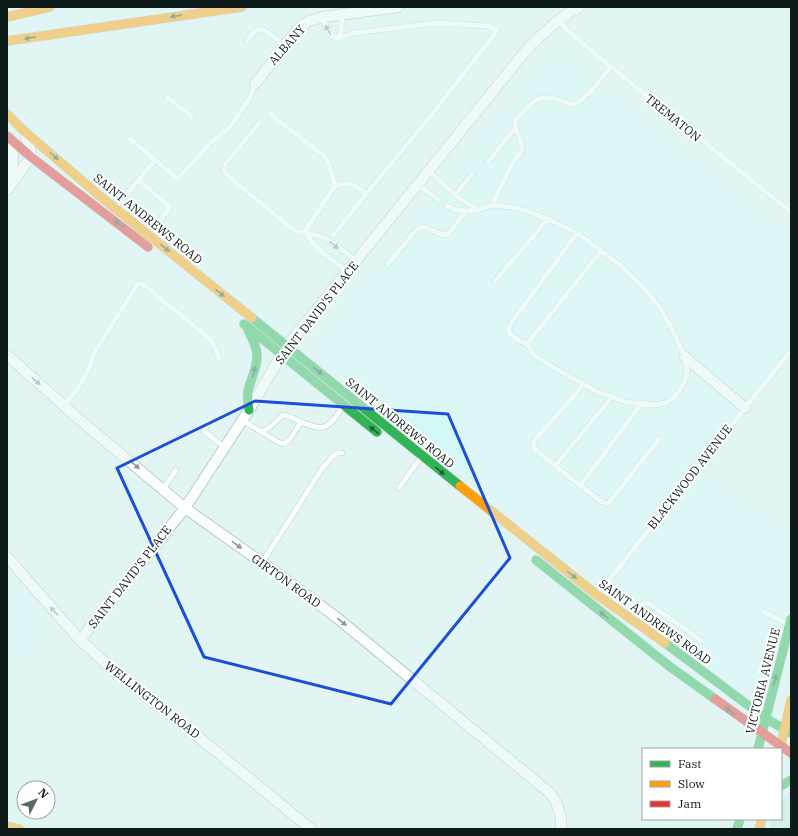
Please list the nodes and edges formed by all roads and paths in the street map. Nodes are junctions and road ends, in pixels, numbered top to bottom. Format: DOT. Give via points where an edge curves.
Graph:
graph roads {
  1 [pos="50,7"];
  2 [pos="242,7"];
  3 [pos="398,7"];
  4 [pos="579,7"];
  5 [pos="342,15"];
  6 [pos="7,17"];
  7 [pos="323,18"];
  8 [pos="558,20"];
  9 [pos="338,39"];
  10 [pos="7,41"];
  11 [pos="247,41"];
  12 [pos="285,45"];
  13 [pos="611,67"];
  14 [pos="254,84"];
  15 [pos="167,96"];
  16 [pos="7,114"];
  17 [pos="270,114"];
  18 [pos="192,117"];
  19 [pos="259,122"];
  20 [pos="515,128"];
  21 [pos="24,131"];
  22 [pos="8,137"];
  23 [pos="130,139"];
  24 [pos="31,157"];
  25 [pos="155,160"];
  26 [pos="488,162"];
  27 [pos="429,171"];
  28 [pos="472,174"];
  29 [pos="138,180"];
  30 [pos="418,185"];
  31 [pos="336,186"];
  32 [pos="8,187"];
  33 [pos="366,194"];
  34 [pos="455,195"];
  35 [pos="439,200"];
  36 [pos="492,205"];
  37 [pos="447,206"];
  38 [pos="115,208"];
  39 [pos="478,210"];
  40 [pos="466,211"];
  41 [pos="791,212"];
  42 [pos="548,219"];
  43 [pos="307,232"];
  44 [pos="577,233"];
  45 [pos="149,236"];
  46 [pos="333,236"];
  47 [pos="602,251"];
  48 [pos="356,261"];
  49 [pos="388,264"];
  50 [pos="348,272"];
  51 [pos="495,281"];
  52 [pos="235,316"];
  53 [pos="527,344"];
  54 [pos="287,346"];
  55 [pos="791,350"];
  56 [pos="7,355"];
  57 [pos="282,355"];
  58 [pos="685,357"];
  59 [pos="219,360"];
  60 [pos="584,384"];
  61 [pos="348,396"];
  62 [pos="612,397"];
  63 [pos="641,404"];
  64 [pos="343,405"];
  65 [pos="64,406"];
  66 [pos="745,408"];
  67 [pos="249,410"];
  68 [pos="212,417"];
  69 [pos="242,420"];
  70 [pos="301,422"];
  71 [pos="262,432"];
  72 [pos="659,439"];
  73 [pos="387,440"];
  74 [pos="224,447"];
  75 [pos="342,453"];
  76 [pos="418,462"];
  77 [pos="555,466"];
  78 [pos="176,470"];
  79 [pos="580,486"];
  80 [pos="399,488"];
  81 [pos="163,489"];
  82 [pos="185,508"];
  83 [pos="529,554"];
  84 [pos="7,557"];
  85 [pos="262,563"];
  86 [pos="597,595"];
  87 [pos="591,604"];
  88 [pos="764,612"];
  89 [pos="631,619"];
  90 [pos="790,622"];
  91 [pos="80,640"];
  92 [pos="702,641"];
  93 [pos="791,700"];
  94 [pos="765,718"];
  95 [pos="788,731"];
  96 [pos="762,734"];
  97 [pos="758,748"];
  98 [pos="780,748"];
  99 [pos="782,749"];
  100 [pos="791,754"];
  101 [pos="791,780"];
  102 [pos="782,785"];
  103 [pos="7,826"];
  104 [pos="19,829"];
  105 [pos="311,829"];
  106 [pos="561,829"];
  1 -- 6 [label="main road"];
  2 -- 10 [label="main road, one-way"];
  3 -- 5 [label="street, ALBANY"];
  4 -- 8 [label="street, SAINT DAVID'S PLACE"];
  5 -- 7 [label="street, ALBANY"];
  5 -- 9 [label="lane"];
  9 -- 7 [label="lane, one-way" via="333,38 328,32"];
  7 -- 12 [label="street, ALBANY" via="309,21"];
  8 -- 13 [label="lane, TREMATON"];
  8 -- 27 [label="street, SAINT DAVID'S PLACE" via="524,53"];
  9 -- 33 [label="lane" via="353,33 437,23 488,26 497,31"];
  11 -- 12 [label="lane" via="260,29"];
  12 -- 14 [label="street, ALBANY"];
  13 -- 20 [label="lane" via="580,102 574,105 553,98 541,98 533,102 516,119"];
  13 -- 41 [label="lane, TREMATON"];
  14 -- 25 [label="lane" via="250,98 229,128 211,142 178,179"];
  15 -- 18 [label="lane"];
  16 -- 21 [label="main road, SAINT ANDREWS ROAD"];
  17 -- 31 [label="lane" via="329,163"];
  19 -- 43 [label="lane" via="226,163 224,171 295,231"];
  20 -- 26 [label="lane"];
  20 -- 36 [label="lane" via="522,150 512,164"];
  21 -- 24 [label="street"];
  21 -- 38 [label="main road, SAINT ANDREWS ROAD, one-way"];
  22 -- 24 [label="main road, SAINT ANDREWS ROAD"];
  22 -- 32 [label="street" via="13,164"];
  23 -- 25 [label="lane"];
  24 -- 32 [label="street"];
  52 -- 24 [label="main road, SAINT ANDREWS ROAD, one-way"];
  25 -- 29 [label="lane"];
  27 -- 30 [label="street, SAINT DAVID'S PLACE"];
  27 -- 34 [label="lane"];
  28 -- 34 [label="lane"];
  29 -- 38 [label="lane"];
  29 -- 45 [label="lane" via="170,207"];
  30 -- 35 [label="lane"];
  30 -- 48 [label="street, SAINT DAVID'S PLACE"];
  31 -- 33 [label="lane" via="348,183"];
  31 -- 43 [label="lane"];
  33 -- 46 [label="lane"];
  34 -- 39 [label="lane"];
  36 -- 39 [label="lane"];
  36 -- 42 [label="lane" via="527,211"];
  37 -- 40 [label="lane"];
  38 -- 45 [label="main road, SAINT ANDREWS ROAD"];
  39 -- 40 [label="lane"];
  40 -- 49 [label="lane" via="448,234 443,235 424,227 417,229"];
  42 -- 44 [label="lane"];
  42 -- 51 [label="lane"];
  43 -- 48 [label="lane, one-way" via="326,238"];
  43 -- 50 [label="lane" via="318,248"];
  44 -- 47 [label="lane"];
  44 -- 53 [label="lane" via="511,323 508,331 513,338"];
  45 -- 54 [label="main road, SAINT ANDREWS ROAD, one-way"];
  47 -- 53 [label="lane"];
  47 -- 58 [label="lane" via="644,288 660,308"];
  48 -- 50 [label="street, SAINT DAVID'S PLACE"];
  50 -- 54 [label="street, SAINT DAVID'S PLACE"];
  52 -- 57 [label="main road, SAINT ANDREWS ROAD"];
  67 -- 52 [label="main road, one-way" via="247,402 257,361 257,348 249,332"];
  53 -- 60 [label="lane" via="534,355"];
  54 -- 57 [label="street, SAINT DAVID'S PLACE"];
  54 -- 61 [label="main road, SAINT ANDREWS ROAD, one-way"];
  55 -- 66 [label="lane, BLACKWOOD AVENUE"];
  56 -- 65 [label="street, GIRTON ROAD, one-way"];
  57 -- 64 [label="main road, SAINT ANDREWS ROAD"];
  57 -- 67 [label="street, SAINT DAVID'S PLACE"];
  58 -- 63 [label="lane" via="687,375 674,397 655,405"];
  58 -- 66 [label="street"];
  59 -- 65 [label="lane" via="210,339 140,283 94,353 78,388"];
  60 -- 62 [label="lane"];
  60 -- 77 [label="lane" via="532,445"];
  61 -- 64 [label="lane"];
  61 -- 76 [label="main road, SAINT ANDREWS ROAD"];
  62 -- 63 [label="lane"];
  62 -- 77 [label="lane"];
  63 -- 79 [label="lane"];
  64 -- 70 [label="lane" via="333,422 321,428 313,428"];
  73 -- 64 [label="main road, SAINT ANDREWS ROAD, one-way"];
  65 -- 81 [label="street, GIRTON ROAD, one-way"];
  66 -- 86 [label="lane, BLACKWOOD AVENUE"];
  67 -- 69 [label="street, SAINT DAVID'S PLACE"];
  68 -- 74 [label="lane" via="204,431"];
  69 -- 71 [label="lane"];
  69 -- 74 [label="street, SAINT DAVID'S PLACE"];
  70 -- 71 [label="lane" via="283,415"];
  70 -- 71 [label="lane" via="284,444"];
  72 -- 79 [label="lane" via="608,504"];
  74 -- 82 [label="street, SAINT DAVID'S PLACE"];
  75 -- 85 [label="lane" via="333,456 321,470"];
  76 -- 80 [label="lane"];
  76 -- 86 [label="main road, SAINT ANDREWS ROAD, one-way"];
  77 -- 79 [label="lane"];
  78 -- 81 [label="lane"];
  81 -- 82 [label="street, GIRTON ROAD"];
  82 -- 85 [label="street, GIRTON ROAD, one-way"];
  82 -- 91 [label="street, SAINT DAVID'S PLACE"];
  83 -- 87 [label="main road, SAINT ANDREWS ROAD"];
  91 -- 84 [label="street, WELLINGTON ROAD, one-way"];
  85 -- 106 [label="street, GIRTON ROAD, one-way" via="336,617 544,789 555,800"];
  86 -- 87 [label="lane, BLACKWOOD AVENUE"];
  86 -- 89 [label="main road, SAINT ANDREWS ROAD"];
  96 -- 87 [label="main road, SAINT ANDREWS ROAD, one-way" via="669,666"];
  88 -- 90 [label="lane"];
  89 -- 92 [label="lane" via="643,604 648,603"];
  89 -- 94 [label="main road, SAINT ANDREWS ROAD"];
  94 -- 90 [label="main road, VICTORIA AVENUE, one-way"];
  91 -- 105 [label="street, WELLINGTON ROAD" via="113,670"];
  93 -- 95 [label="main road"];
  94 -- 95 [label="main road, SAINT ANDREWS ROAD"];
  94 -- 96 [label="main road, VICTORIA AVENUE"];
  95 -- 98 [label="main road"];
  96 -- 97 [label="main road, VICTORIA AVENUE"];
  96 -- 98 [label="main road, SAINT ANDREWS ROAD"];
  99 -- 100 [label="main road, SAINT ANDREWS ROAD"];
  101 -- 102 [label="main road"];
  103 -- 104 [label="main road"];
}
